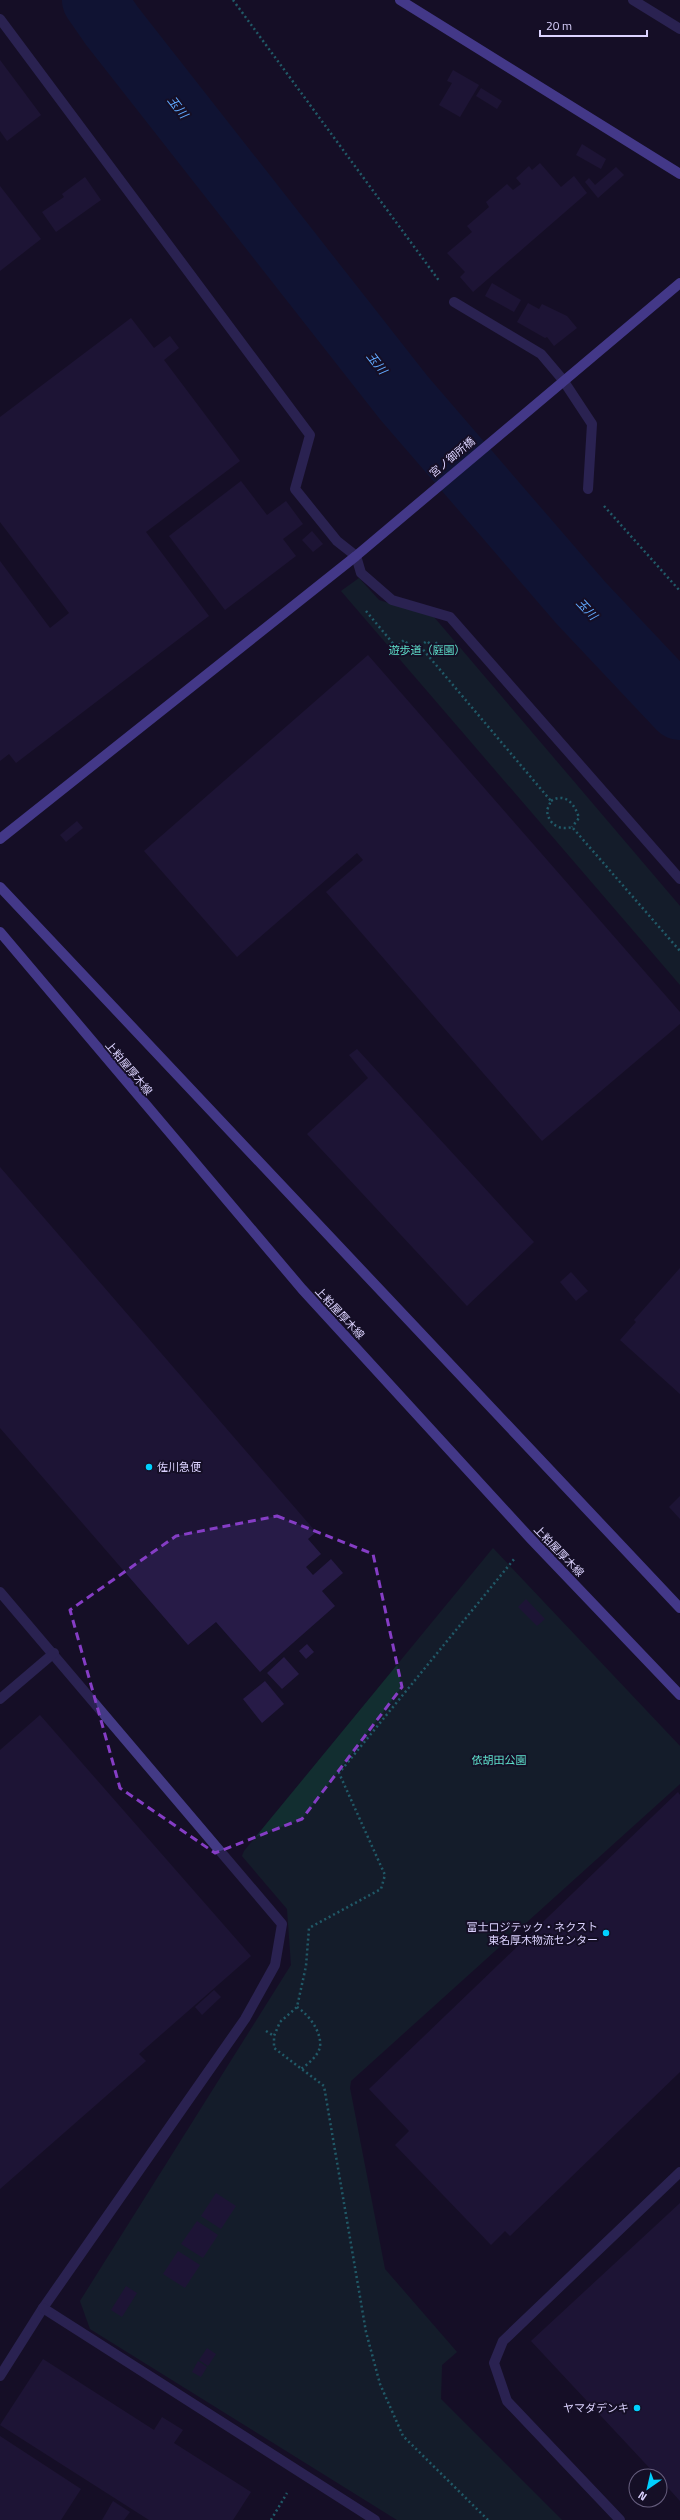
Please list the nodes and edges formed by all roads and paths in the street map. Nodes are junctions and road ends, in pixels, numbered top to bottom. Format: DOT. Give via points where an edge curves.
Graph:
graph roads {
  1 [pos="233,0"];
  2 [pos="400,0"];
  3 [pos="633,0"];
  4 [pos="0,19"];
  5 [pos="680,30"];
  6 [pos="680,174"];
  7 [pos="680,284"];
  8 [pos="454,302"];
  9 [pos="563,380"];
  10 [pos="588,489"];
  11 [pos="356,556"];
  12 [pos="680,591"];
  13 [pos="362,607"];
  14 [pos="551,801"];
  15 [pos="572,827"];
  16 [pos="0,839"];
  17 [pos="680,879"];
  18 [pos="0,886"];
  19 [pos="0,932"];
  20 [pos="680,951"];
  21 [pos="531,1539"];
  22 [pos="0,1592"];
  23 [pos="680,1608"];
  24 [pos="54,1653"];
  25 [pos="680,1695"];
  26 [pos="0,1699"];
  27 [pos="297,2007"];
  28 [pos="301,2070"];
  29 [pos="680,2172"];
  30 [pos="43,2308"];
  31 [pos="0,2376"];
  32 [pos="300,2473"];
  33 [pos="271,2520"];
  34 [pos="375,2520"];
  35 [pos="488,2520"];
  36 [pos="620,2520"];
  1 -- 8 [label="path"];
  2 -- 6 [label="main road"];
  3 -- 5 [label="street"];
  4 -- 11 [label="street" via="310,435 295,488 337,541"];
  7 -- 9 [label="main road, 宮ノ御所橋"];
  8 -- 9 [label="street" via="542,354"];
  9 -- 10 [label="street" via="592,424"];
  9 -- 11 [label="main road, 宮ノ御所橋"];
  10 -- 12 [label="path"];
  11 -- 16 [label="main road, 宮ノ御所橋"];
  11 -- 17 [label="street" via="361,573 392,600 450,617"];
  13 -- 14 [label="path" via="396,647 404,640 414,651 420,646"];
  14 -- 15 [label="path" via="547,810 551,823 558,828"];
  14 -- 15 [label="path" via="561,797 574,805 578,818"];
  15 -- 20 [label="path"];
  18 -- 23 [label="main road"];
  19 -- 21 [label="main road, 上粕屋厚木線" via="302,1289"];
  21 -- 25 [label="main road, 上粕屋厚木線"];
  21 -- 27 [label="path" via="339,1773 385,1875 381,1889 309,1928 306,1966"];
  22 -- 24 [label="street"];
  24 -- 26 [label="street"];
  24 -- 30 [label="street" via="282,1924 275,1965 245,2019"];
  27 -- 28 [label="path" via="305,2012 316,2028 320,2048"];
  27 -- 28 [label="path" via="280,2022 274,2036 274,2048"];
  28 -- 35 [label="path" via="324,2086 366,2332 380,2384 403,2436"];
  29 -- 36 [label="street" via="503,2341 494,2363 507,2401"];
  30 -- 31 [label="street"];
  30 -- 32 [label="street"];
  32 -- 33 [label="path"];
  32 -- 34 [label="street"];
}
